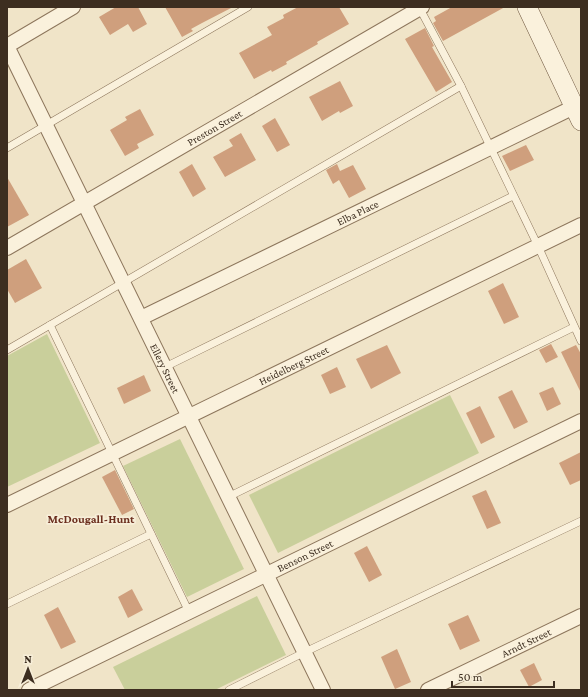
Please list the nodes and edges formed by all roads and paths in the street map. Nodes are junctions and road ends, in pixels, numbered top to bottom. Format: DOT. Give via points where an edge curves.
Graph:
graph roads {
  1 [pos="73,7"];
  2 [pos="248,7"];
  3 [pos="420,7"];
  4 [pos="527,7"];
  5 [pos="7,46"];
  6 [pos="461,86"];
  7 [pos="578,114"];
  8 [pos="46,126"];
  9 [pos="7,148"];
  10 [pos="490,148"];
  11 [pos="513,196"];
  12 [pos="84,203"];
  13 [pos="581,225"];
  14 [pos="538,246"];
  15 [pos="7,248"];
  16 [pos="124,283"];
  17 [pos="141,318"];
  18 [pos="50,325"];
  19 [pos="574,327"];
  20 [pos="581,341"];
  21 [pos="7,350"];
  22 [pos="164,367"];
  23 [pos="189,416"];
  24 [pos="581,421"];
  25 [pos="112,454"];
  26 [pos="228,497"];
  27 [pos="7,505"];
  28 [pos="581,521"];
  29 [pos="151,534"];
  30 [pos="266,574"];
  31 [pos="7,604"];
  32 [pos="189,612"];
  33 [pos="581,616"];
  34 [pos="305,652"];
  35 [pos="29,690"];
  36 [pos="229,690"];
  37 [pos="323,690"];
  38 [pos="428,690"];
  1 -- 5 [label="street"];
  2 -- 8 [label="lane"];
  3 -- 6 [label="lane"];
  3 -- 12 [label="street, Preston Street"];
  4 -- 7 [label="main road"];
  5 -- 8 [label="street, Ellery Street"];
  6 -- 10 [label="lane"];
  6 -- 16 [label="lane"];
  7 -- 10 [label="street, Elba Place"];
  8 -- 9 [label="lane"];
  8 -- 12 [label="street, Ellery Street"];
  10 -- 11 [label="lane"];
  10 -- 17 [label="street, Elba Place"];
  11 -- 14 [label="lane"];
  11 -- 22 [label="lane"];
  12 -- 15 [label="street, Preston Street"];
  12 -- 16 [label="street, Ellery Street"];
  13 -- 14 [label="street, Heidelberg Street"];
  14 -- 19 [label="lane"];
  14 -- 23 [label="street, Heidelberg Street"];
  16 -- 17 [label="street, Ellery Street"];
  16 -- 18 [label="lane"];
  17 -- 22 [label="street, Ellery Street"];
  18 -- 21 [label="lane"];
  18 -- 25 [label="lane"];
  19 -- 20 [label="lane"];
  19 -- 26 [label="lane"];
  22 -- 23 [label="street, Ellery Street"];
  23 -- 25 [label="street, Heidelberg Street"];
  23 -- 26 [label="street, Ellery Street"];
  24 -- 30 [label="street, Benson Street"];
  25 -- 27 [label="street, Heidelberg Street"];
  25 -- 29 [label="lane"];
  26 -- 30 [label="street, Ellery Street"];
  28 -- 34 [label="lane"];
  29 -- 31 [label="lane"];
  29 -- 32 [label="lane"];
  30 -- 32 [label="street, Benson Street"];
  30 -- 34 [label="street, Ellery Street"];
  32 -- 35 [label="street, Benson Street"];
  33 -- 38 [label="street, Arndt Street"];
  34 -- 36 [label="lane"];
  34 -- 37 [label="street, Ellery Street"];
}
